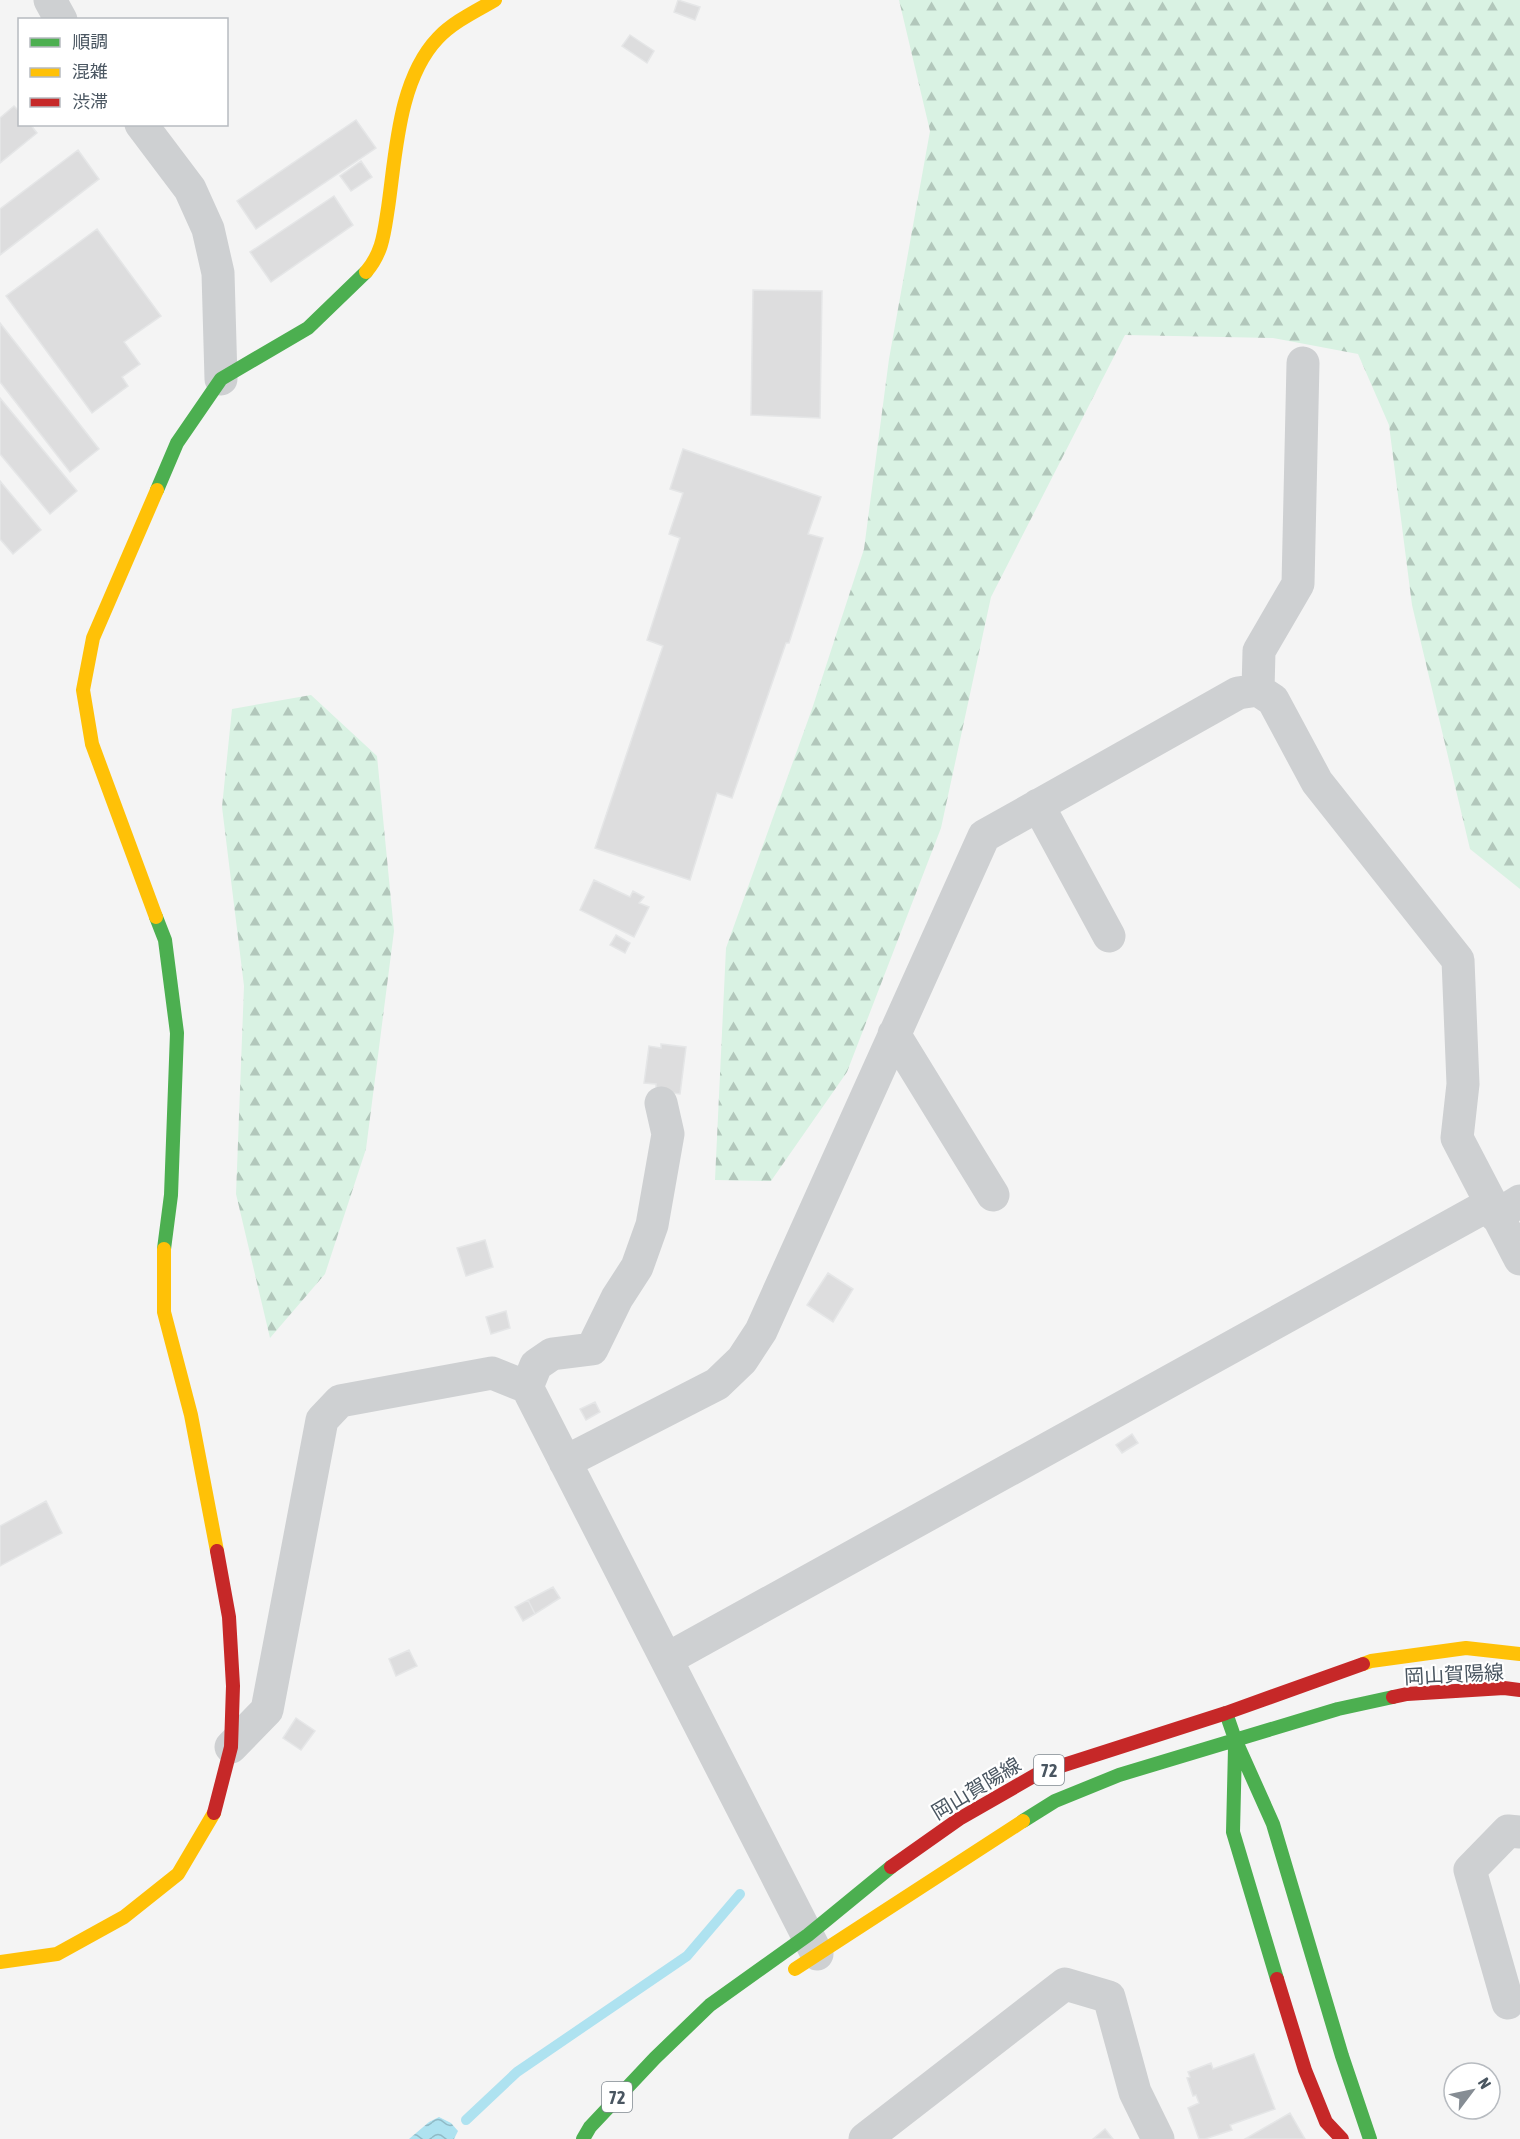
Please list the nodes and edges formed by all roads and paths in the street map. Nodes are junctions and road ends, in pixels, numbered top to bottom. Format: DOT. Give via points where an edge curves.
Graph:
graph roads {
  1 [pos="50,0"];
  2 [pos="495,0"];
  3 [pos="60,18"];
  4 [pos="143,126"];
  5 [pos="1304,363"];
  6 [pos="221,379"];
  7 [pos="1258,690"];
  8 [pos="1038,805"];
  9 [pos="1109,936"];
  10 [pos="894,1034"];
  11 [pos="661,1103"];
  12 [pos="993,1195"];
  13 [pos="1502,1207"];
  14 [pos="1520,1259"];
  15 [pos="527,1387"];
  16 [pos="565,1462"];
  17 [pos="1520,1654"];
  18 [pos="667,1659"];
  19 [pos="1520,1690"];
  20 [pos="1226,1713"];
  21 [pos="1235,1739"];
  22 [pos="231,1747"];
  23 [pos="1520,1832"];
  24 [pos="813,1945"];
  25 [pos="0,1962"];
  26 [pos="779,1979"];
  27 [pos="1508,2002"];
  28 [pos="712,2023"];
  29 [pos="655,2058"];
  30 [pos="583,2139"];
  31 [pos="865,2139"];
  32 [pos="1158,2139"];
  33 [pos="1342,2139"];
  34 [pos="1370,2139"];
  1 -- 3 [label="street"];
  2 -- 6 [label="street" via="438,38 416,68 403,111 381,250 368,270 308,328"];
  4 -- 6 [label="street" via="190,189 208,229 218,273"];
  5 -- 7 [label="street" via="1298,584 1259,651"];
  6 -- 22 [label="street" via="177,443 93,638 83,690 92,744 165,940 177,1033 171,1195 164,1244 164,1312 191,1415 228,1617 233,1686"];
  7 -- 8 [label="street" via="1238,693"];
  7 -- 13 [label="street" via="1273,700 1317,782 1458,960 1463,1084 1457,1138"];
  8 -- 9 [label="street"];
  8 -- 10 [label="street" via="984,836"];
  10 -- 12 [label="street"];
  10 -- 16 [label="street" via="761,1331 742,1360 717,1384"];
  11 -- 15 [label="street" via="668,1134 652,1225 637,1267 592,1349 552,1354 536,1365"];
  13 -- 14 [label="street"];
  13 -- 18 [label="street"];
  15 -- 16 [label="street"];
  15 -- 22 [label="street" via="492,1372 340,1401 322,1420 267,1710"];
  16 -- 18 [label="street"];
  17 -- 20 [label="street, 岡山賀陽線 / 72" via="1466,1648 1371,1661"];
  18 -- 24 [label="street"];
  19 -- 21 [label="street, 岡山賀陽線 / 72" via="1407,1694"];
  20 -- 21 [label="street"];
  20 -- 24 [label="street, 岡山賀陽線 / 72" via="1039,1773 958,1818 884,1872"];
  21 -- 24 [label="street, 岡山賀陽線 / 72" via="1119,1775 1055,1801"];
  21 -- 33 [label="street" via="1233,1832 1305,2070 1326,2122"];
  21 -- 34 [label="street" via="1273,1824"];
  22 -- 25 [label="street" via="216,1809 178,1874 124,1917 57,1954"];
  23 -- 27 [label="street" via="1508,1831 1470,1870"];
  24 -- 26 [label="street, 岡山賀陽線 / 72"];
  24 -- 29 [label="street, 岡山賀陽線 / 72" via="710,2005"];
  28 -- 29 [label="street, 岡山賀陽線 / 72"];
  29 -- 30 [label="street, 岡山賀陽線 / 72"];
  31 -- 32 [label="street" via="1065,1984 1110,1997 1135,2092"];
}
